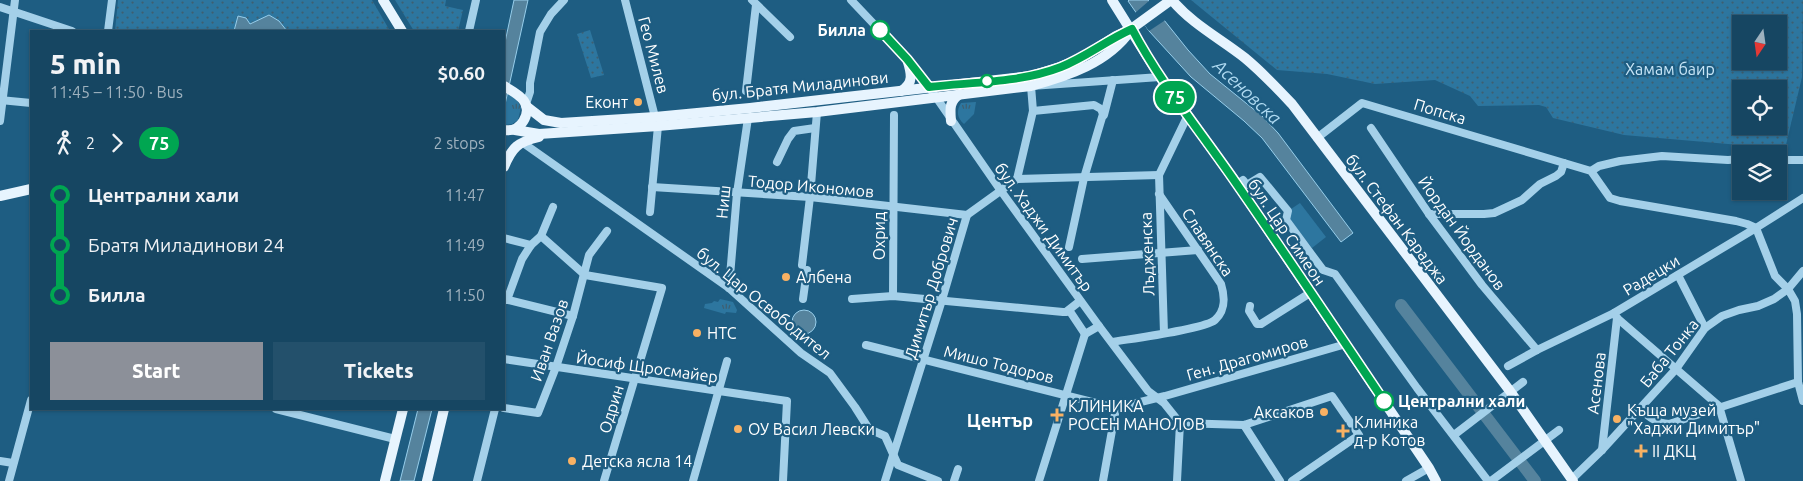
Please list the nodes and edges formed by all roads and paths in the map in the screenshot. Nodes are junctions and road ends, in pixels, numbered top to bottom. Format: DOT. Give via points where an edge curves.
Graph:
graph roads {
  1 [pos="15,0"];
  2 [pos="112,0"];
  3 [pos="383,0"];
  4 [pos="476,0"];
  5 [pos="564,0"];
  6 [pos="625,0"];
  7 [pos="850,0"];
  8 [pos="1112,0"];
  9 [pos="754,2"];
  10 [pos="1169,2"];
  11 [pos="0,7"];
  12 [pos="13,11"];
  13 [pos="1132,29"];
  14 [pos="69,30"];
  15 [pos="108,30"];
  16 [pos="401,30"];
  17 [pos="469,30"];
  18 [pos="790,37"];
  19 [pos="907,59"];
  20 [pos="1160,77"];
  21 [pos="1113,80"];
  22 [pos="530,83"];
  23 [pos="1031,86"];
  24 [pos="929,87"];
  25 [pos="510,90"];
  26 [pos="746,91"];
  27 [pos="901,91"];
  28 [pos="960,94"];
  29 [pos="936,97"];
  30 [pos="1,101"];
  31 [pos="30,103"];
  32 [pos="526,105"];
  33 [pos="1033,111"];
  34 [pos="817,112"];
  35 [pos="894,115"];
  36 [pos="1188,115"];
  37 [pos="1103,116"];
  38 [pos="748,118"];
  39 [pos="0,121"];
  40 [pos="657,121"];
  41 [pos="952,121"];
  42 [pos="815,128"];
  43 [pos="1371,128"];
  44 [pos="510,130"];
  45 [pos="552,134"];
  46 [pos="1317,138"];
  47 [pos="526,145"];
  48 [pos="1732,160"];
  49 [pos="1787,160"];
  50 [pos="1803,160"];
  51 [pos="505,161"];
  52 [pos="777,162"];
  53 [pos="1564,163"];
  54 [pos="505,165"];
  55 [pos="1591,171"];
  56 [pos="1159,175"];
  57 [pos="1084,178"];
  58 [pos="1017,179"];
  59 [pos="1237,184"];
  60 [pos="652,187"];
  61 [pos="30,189"];
  62 [pos="1001,191"];
  63 [pos="737,192"];
  64 [pos="1159,194"];
  65 [pos="0,196"];
  66 [pos="810,198"];
  67 [pos="1803,198"];
  68 [pos="553,207"];
  69 [pos="893,207"];
  70 [pos="650,212"];
  71 [pos="1429,214"];
  72 [pos="967,215"];
  73 [pos="1756,228"];
  74 [pos="607,230"];
  75 [pos="541,236"];
  76 [pos="505,238"];
  77 [pos="531,245"];
  78 [pos="1068,247"];
  79 [pos="1198,250"];
  80 [pos="1161,254"];
  81 [pos="1082,259"];
  82 [pos="1803,271"];
  83 [pos="585,275"];
  84 [pos="1678,275"];
  85 [pos="729,288"];
  86 [pos="1788,289"];
  87 [pos="1310,293"];
  88 [pos="893,296"];
  89 [pos="804,299"];
  90 [pos="852,299"];
  91 [pos="505,300"];
  92 [pos="942,300"];
  93 [pos="1080,301"];
  94 [pos="1250,306"];
  95 [pos="1070,310"];
  96 [pos="573,316"];
  97 [pos="1616,316"];
  98 [pos="1099,326"];
  99 [pos="1705,328"];
  100 [pos="1164,333"];
  101 [pos="1085,334"];
  102 [pos="1112,342"];
  103 [pos="1346,344"];
  104 [pos="866,345"];
  105 [pos="1537,350"];
  106 [pos="505,359"];
  107 [pos="923,359"];
  108 [pos="727,362"];
  109 [pos="1508,366"];
  110 [pos="556,367"];
  111 [pos="1676,369"];
  112 [pos="635,379"];
  113 [pos="1522,382"];
  114 [pos="1798,382"];
  115 [pos="719,391"];
  116 [pos="1510,392"];
  117 [pos="1066,396"];
  118 [pos="1156,398"];
  119 [pos="1803,401"];
  120 [pos="30,404"];
  121 [pos="1719,406"];
  122 [pos="505,408"];
  123 [pos="1116,408"];
  124 [pos="1640,409"];
  125 [pos="285,410"];
  126 [pos="403,410"];
  127 [pos="444,410"];
  128 [pos="495,410"];
  129 [pos="304,412"];
  130 [pos="1180,423"];
  131 [pos="1244,425"];
  132 [pos="1559,430"];
  133 [pos="1454,435"];
  134 [pos="395,439"];
  135 [pos="1546,441"];
  136 [pos="1602,450"];
  137 [pos="893,455"];
  138 [pos="0,461"];
  139 [pos="13,463"];
  140 [pos="1429,468"];
  141 [pos="958,469"];
  142 [pos="1573,480"];
  143 [pos="8,481"];
  144 [pos="385,481"];
  145 [pos="427,481"];
  146 [pos="477,481"];
  147 [pos="604,481"];
  148 [pos="693,481"];
  149 [pos="783,481"];
  150 [pos="885,481"];
  151 [pos="938,481"];
  152 [pos="954,481"];
  153 [pos="1039,481"];
  154 [pos="1104,481"];
  155 [pos="1177,481"];
  156 [pos="1280,481"];
  157 [pos="1292,481"];
  158 [pos="1406,481"];
  159 [pos="1436,481"];
  160 [pos="1490,481"];
  161 [pos="1741,481"];
  1 -- 12 [label="street"];
  2 -- 15 [label="street"];
  3 -- 16 [label="main road"];
  4 -- 17 [label="street"];
  5 -- 22 [label="street" via="542,27"];
  6 -- 40 [label="street, Гео Милев"];
  7 -- 19 [label="street, бул. Хаджи Димитър"];
  8 -- 13 [label="main road, бул. Цар Симеон"];
  9 -- 18 [label="street"];
  9 -- 26 [label="street"];
  10 -- 13 [label="main road, бул. Братя Миладинови"];
  10 -- 46 [label="main road, бул. Стефан Караджа" via="1245,58 1292,104"];
  11 -- 12 [label="street"];
  12 -- 14 [label="street"];
  12 -- 30 [label="street"];
  13 -- 20 [label="main road, бул. Цар Симеон"];
  13 -- 23 [label="main road, бул. Братя Миладинови" via="1121,44 1085,67 1065,77"];
  13 -- 24 [label="main road, бул. Братя Миладинови" via="1060,68 1031,76"];
  19 -- 24 [label="street, бул. Хаджи Димитър"];
  19 -- 27 [label="main road" via="911,80"];
  20 -- 21 [label="street, бул. Братя Миладинови"];
  20 -- 36 [label="main road, бул. Цар Симеон"];
  21 -- 23 [label="street, бул. Братя Миладинови"];
  21 -- 37 [label="street"];
  22 -- 25 [label="street" via="524,89"];
  22 -- 32 [label="street"];
  23 -- 28 [label="main road, бул. Братя Миладинови"];
  23 -- 33 [label="street"];
  24 -- 27 [label="main road, бул. Братя Миладинови"];
  24 -- 29 [label="street, бул. Хаджи Димитър"];
  25 -- 32 [label="main road, бул. Братя Миладинови"];
  27 -- 40 [label="main road, бул. Братя Миладинови"];
  28 -- 29 [label="main road, бул. Братя Миладинови"];
  28 -- 41 [label="main road" via="950,105"];
  29 -- 34 [label="main road, бул. Братя Миладинови"];
  29 -- 41 [label="street, бул. Хаджи Димитър"];
  30 -- 31 [label="street"];
  30 -- 39 [label="street"];
  32 -- 40 [label="main road, бул. Братя Миладинови" via="539,118 557,123"];
  32 -- 44 [label="main road" via="523,121"];
  33 -- 37 [label="street" via="1094,105 1101,109"];
  33 -- 58 [label="street"];
  34 -- 38 [label="main road, бул. Братя Миладинови"];
  34 -- 42 [label="street"];
  35 -- 69 [label="street, Охрид"];
  36 -- 56 [label="street"];
  36 -- 59 [label="main road, бул. Цар Симеон"];
  37 -- 57 [label="street"];
  38 -- 40 [label="main road, бул. Братя Миладинови"];
  38 -- 63 [label="street, Ниш"];
  40 -- 45 [label="main road, бул. Братя Миладинови"];
  40 -- 60 [label="street, Гео Милев"];
  41 -- 62 [label="street, бул. Хаджи Димитър"];
  42 -- 52 [label="street" via="794,131"];
  42 -- 66 [label="street"];
  43 -- 71 [label="street, Йордан Йорданов"];
  44 -- 45 [label="main road, бул. Братя Миладинови"];
  44 -- 51 [label="main road"];
  45 -- 54 [label="main road" via="519,144"];
  46 -- 53 [label="street, Попска" via="1362,103"];
  46 -- 116 [label="main road, бул. Стефан Караджа"];
  47 -- 85 [label="street, бул. Цар Освободител"];
  48 -- 55 [label="street" via="1662,156 1620,161"];
  49 -- 50 [label="street"];
  53 -- 55 [label="street"];
  53 -- 71 [label="street" via="1556,176 1540,184 1522,200 1494,213"];
  55 -- 73 [label="street" via="1610,198 1736,221"];
  56 -- 57 [label="street"];
  56 -- 64 [label="street, Лъдженска"];
  57 -- 58 [label="street"];
  57 -- 78 [label="street"];
  58 -- 62 [label="street, Димитър Добрович"];
  59 -- 87 [label="main road, бул. Цар Симеон"];
  59 -- 133 [label="street" via="1243,180 1247,185 1260,177 1288,212 1286,220 1322,270 1336,274"];
  60 -- 63 [label="street, Тодор Икономов"];
  60 -- 70 [label="street, Гео Милев"];
  61 -- 65 [label="main road"];
  62 -- 72 [label="street, Димитър Добрович"];
  62 -- 93 [label="street, бул. Хаджи Димитър"];
  63 -- 66 [label="street, Тодор Икономов"];
  63 -- 85 [label="street, Ниш"];
  64 -- 79 [label="street, Славянска"];
  64 -- 80 [label="street, Лъдженска"];
  66 -- 69 [label="street, Тодор Икономов"];
  66 -- 89 [label="street"];
  67 -- 73 [label="street, Радецки"];
  68 -- 75 [label="street"];
  69 -- 72 [label="street, Тодор Икономов"];
  69 -- 88 [label="street, Охрид"];
  71 -- 105 [label="street, Йордан Йорданов" via="1494,301"];
  72 -- 92 [label="street, Димитър Добрович"];
  73 -- 84 [label="street, Радецки"];
  73 -- 86 [label="street" via="1775,276"];
  74 -- 83 [label="street, Иван Вазов" via="589,255"];
  75 -- 77 [label="street"];
  75 -- 83 [label="street"];
  76 -- 77 [label="street"];
  77 -- 91 [label="street"];
  79 -- 80 [label="street"];
  79 -- 100 [label="street, Славянска" via="1222,284 1222,311 1210,324"];
  80 -- 81 [label="street"];
  80 -- 100 [label="street, Лъдженска"];
  82 -- 86 [label="street, Баба Тонка"];
  83 -- 96 [label="street, Иван Вазов"];
  83 -- 112 [label="street, Одрин" via="662,288"];
  84 -- 97 [label="street, Радецки"];
  84 -- 99 [label="street"];
  85 -- 137 [label="street, бул. Цар Освободител" via="801,353 830,373 869,429 885,436"];
  86 -- 99 [label="street, Баба Тонка" via="1758,306 1722,316"];
  86 -- 114 [label="street" via="1795,301 1797,314"];
  87 -- 94 [label="street" via="1260,324 1249,311"];
  87 -- 103 [label="main road, бул. Цар Симеон"];
  88 -- 90 [label="street"];
  88 -- 92 [label="street"];
  91 -- 96 [label="street"];
  92 -- 95 [label="street" via="1063,312"];
  92 -- 107 [label="street, Димитър Добрович"];
  93 -- 95 [label="street"];
  93 -- 98 [label="street, бул. Хаджи Димитър"];
  95 -- 101 [label="street"];
  96 -- 110 [label="street, Иван Вазов"];
  97 -- 105 [label="street, Радецки"];
  97 -- 111 [label="street"];
  97 -- 136 [label="street, Асенова"];
  98 -- 101 [label="street"];
  98 -- 102 [label="street, бул. Хаджи Димитър"];
  99 -- 111 [label="street, Баба Тонка"];
  100 -- 102 [label="street, Славянска"];
  101 -- 117 [label="street"];
  102 -- 118 [label="street, бул. Хаджи Димитър"];
  103 -- 118 [label="street, Ген. Драгомиров"];
  103 -- 140 [label="main road, бул. Цар Симеон"];
  104 -- 107 [label="street, Мишо Тодоров"];
  105 -- 109 [label="street, Радецки"];
  106 -- 110 [label="street, Йосиф Щросмайер"];
  107 -- 117 [label="street, Мишо Тодоров"];
  107 -- 137 [label="street, Димитър Добрович"];
  108 -- 115 [label="street"];
  110 -- 112 [label="street, Йосиф Щросмайер"];
  110 -- 122 [label="street, Иван Вазов" via="538,413"];
  111 -- 121 [label="street"];
  111 -- 124 [label="street, Баба Тонка"];
  112 -- 115 [label="street, Йосиф Щросмайер"];
  112 -- 147 [label="street, Одрин"];
  113 -- 116 [label="street"];
  114 -- 119 [label="street"];
  114 -- 121 [label="street"];
  115 -- 148 [label="street"];
  115 -- 149 [label="street, Йосиф Щросмайер" via="787,401"];
  116 -- 133 [label="street"];
  116 -- 135 [label="main road, бул. Стефан Караджа"];
  117 -- 123 [label="street, Мишо Тодоров"];
  117 -- 153 [label="street"];
  118 -- 123 [label="street, Ген. Драгомиров"];
  118 -- 130 [label="street, бул. Хаджи Димитър"];
  120 -- 139 [label="street"];
  121 -- 124 [label="street" via="1669,424 1653,420"];
  121 -- 161 [label="street"];
  123 -- 154 [label="street"];
  124 -- 136 [label="street, Баба Тонка"];
  125 -- 129 [label="street"];
  126 -- 134 [label="main road"];
  127 -- 145 [label="main road"];
  128 -- 146 [label="street"];
  129 -- 134 [label="street"];
  130 -- 131 [label="street"];
  130 -- 155 [label="street"];
  131 -- 156 [label="street"];
  131 -- 157 [label="street" via="1332,396 1359,435"];
  132 -- 135 [label="street"];
  133 -- 160 [label="street"];
  134 -- 144 [label="main road"];
  135 -- 142 [label="main road, бул. Стефан Караджа"];
  135 -- 160 [label="street"];
  136 -- 142 [label="street, Баба Тонка"];
  137 -- 150 [label="street, Димитър Добрович"];
  137 -- 151 [label="street, бул. Цар Освободител" via="898,465"];
  138 -- 139 [label="street"];
  139 -- 143 [label="street"];
  140 -- 158 [label="street"];
  140 -- 159 [label="main road, бул. Цар Симеон"];
  141 -- 152 [label="street"];
}
